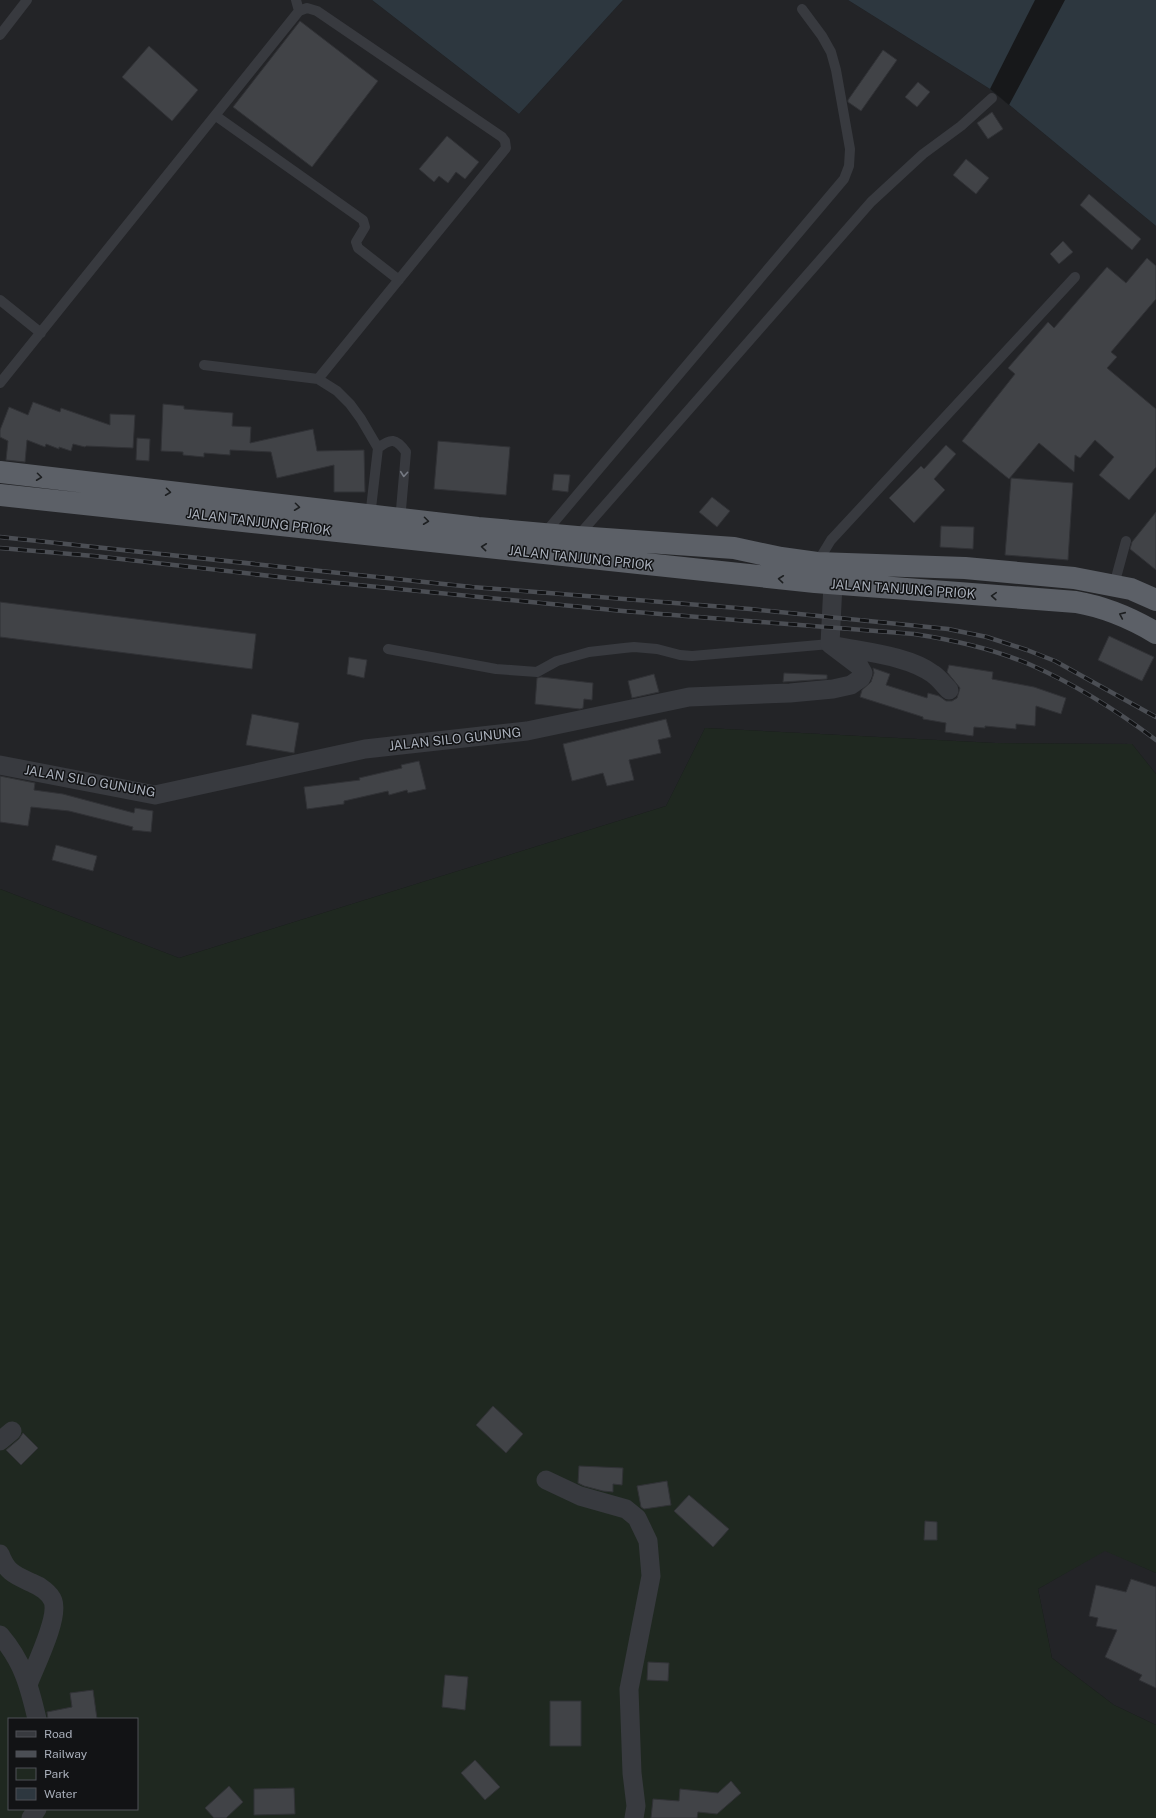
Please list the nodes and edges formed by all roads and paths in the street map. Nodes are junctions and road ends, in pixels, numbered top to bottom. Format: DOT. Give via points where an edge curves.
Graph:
graph roads {
  1 [pos="27,0"];
  2 [pos="296,0"];
  3 [pos="802,9"];
  4 [pos="299,11"];
  5 [pos="0,35"];
  6 [pos="992,98"];
  7 [pos="216,116"];
  8 [pos="1076,278"];
  9 [pos="399,280"];
  10 [pos="0,300"];
  11 [pos="41,333"];
  12 [pos="204,365"];
  13 [pos="318,379"];
  14 [pos="0,383"];
  15 [pos="378,448"];
  16 [pos="0,472"];
  17 [pos="0,495"];
  18 [pos="369,525"];
  19 [pos="399,528"];
  20 [pos="544,534"];
  21 [pos="577,537"];
  22 [pos="1126,540"];
  23 [pos="822,576"];
  24 [pos="1114,585"];
  25 [pos="1156,600"];
  26 [pos="1156,634"];
  27 [pos="830,644"];
  28 [pos="388,649"];
  29 [pos="949,690"];
  30 [pos="0,765"];
  31 [pos="546,1480"];
  32 [pos="0,1554"];
  33 [pos="0,1635"];
  34 [pos="28,1682"];
  35 [pos="37,1718"];
  36 [pos="634,1818"];
  1 -- 5 [label="lane"];
  2 -- 4 [label="lane"];
  3 -- 20 [label="lane" via="831,52 836,70 850,149 849,166 844,180"];
  4 -- 7 [label="lane"];
  4 -- 9 [label="lane" via="308,8 317,11 505,141 506,148"];
  6 -- 21 [label="lane" via="961,126 923,154 871,202"];
  7 -- 9 [label="lane" via="363,220 365,227 356,242 358,248"];
  7 -- 11 [label="lane"];
  8 -- 23 [label="lane" via="831,540"];
  9 -- 13 [label="lane"];
  10 -- 11 [label="lane"];
  11 -- 14 [label="lane"];
  12 -- 13 [label="lane"];
  13 -- 15 [label="lane" via="337,391 350,404"];
  15 -- 18 [label="lane"];
  15 -- 19 [label="lane, one-way" via="387,441 395,440 406,452"];
  16 -- 18 [label="highway, JALAN TANJUNG PRIOK, one-way"];
  17 -- 18 [label="highway, JALAN TANJUNG PRIOK" via="168,512"];
  18 -- 19 [label="highway, JALAN TANJUNG PRIOK"];
  19 -- 20 [label="highway, JALAN TANJUNG PRIOK, one-way"];
  23 -- 19 [label="highway, JALAN TANJUNG PRIOK, one-way"];
  20 -- 21 [label="highway, JALAN TANJUNG PRIOK"];
  21 -- 23 [label="highway, JALAN TANJUNG PRIOK" via="734,548 781,558"];
  22 -- 24 [label="lane"];
  23 -- 24 [label="highway, JALAN TANJUNG PRIOK" via="965,568 1074,578"];
  26 -- 23 [label="highway, JALAN TANJUNG PRIOK, one-way" via="1117,613 1076,602"];
  23 -- 27 [label="street"];
  24 -- 25 [label="highway, JALAN TANJUNG PRIOK" via="1132,589"];
  27 -- 28 [label="lane" via="692,656 634,647 589,652 557,661 537,672 496,669"];
  27 -- 29 [label="street" via="919,666 934,674"];
  27 -- 30 [label="street, JALAN SILO GUNUNG" via="859,666 863,673 862,678 850,685 833,689 689,697 527,731 365,749 154,795"];
  31 -- 36 [label="street" via="580,1496 626,1509 636,1518 648,1541 651,1576 629,1689 632,1773 636,1806"];
  32 -- 34 [label="street" via="4,1566 13,1574 46,1591 53,1600 51,1627"];
  33 -- 34 [label="street" via="18,1660"];
  34 -- 35 [label="street"];
}
